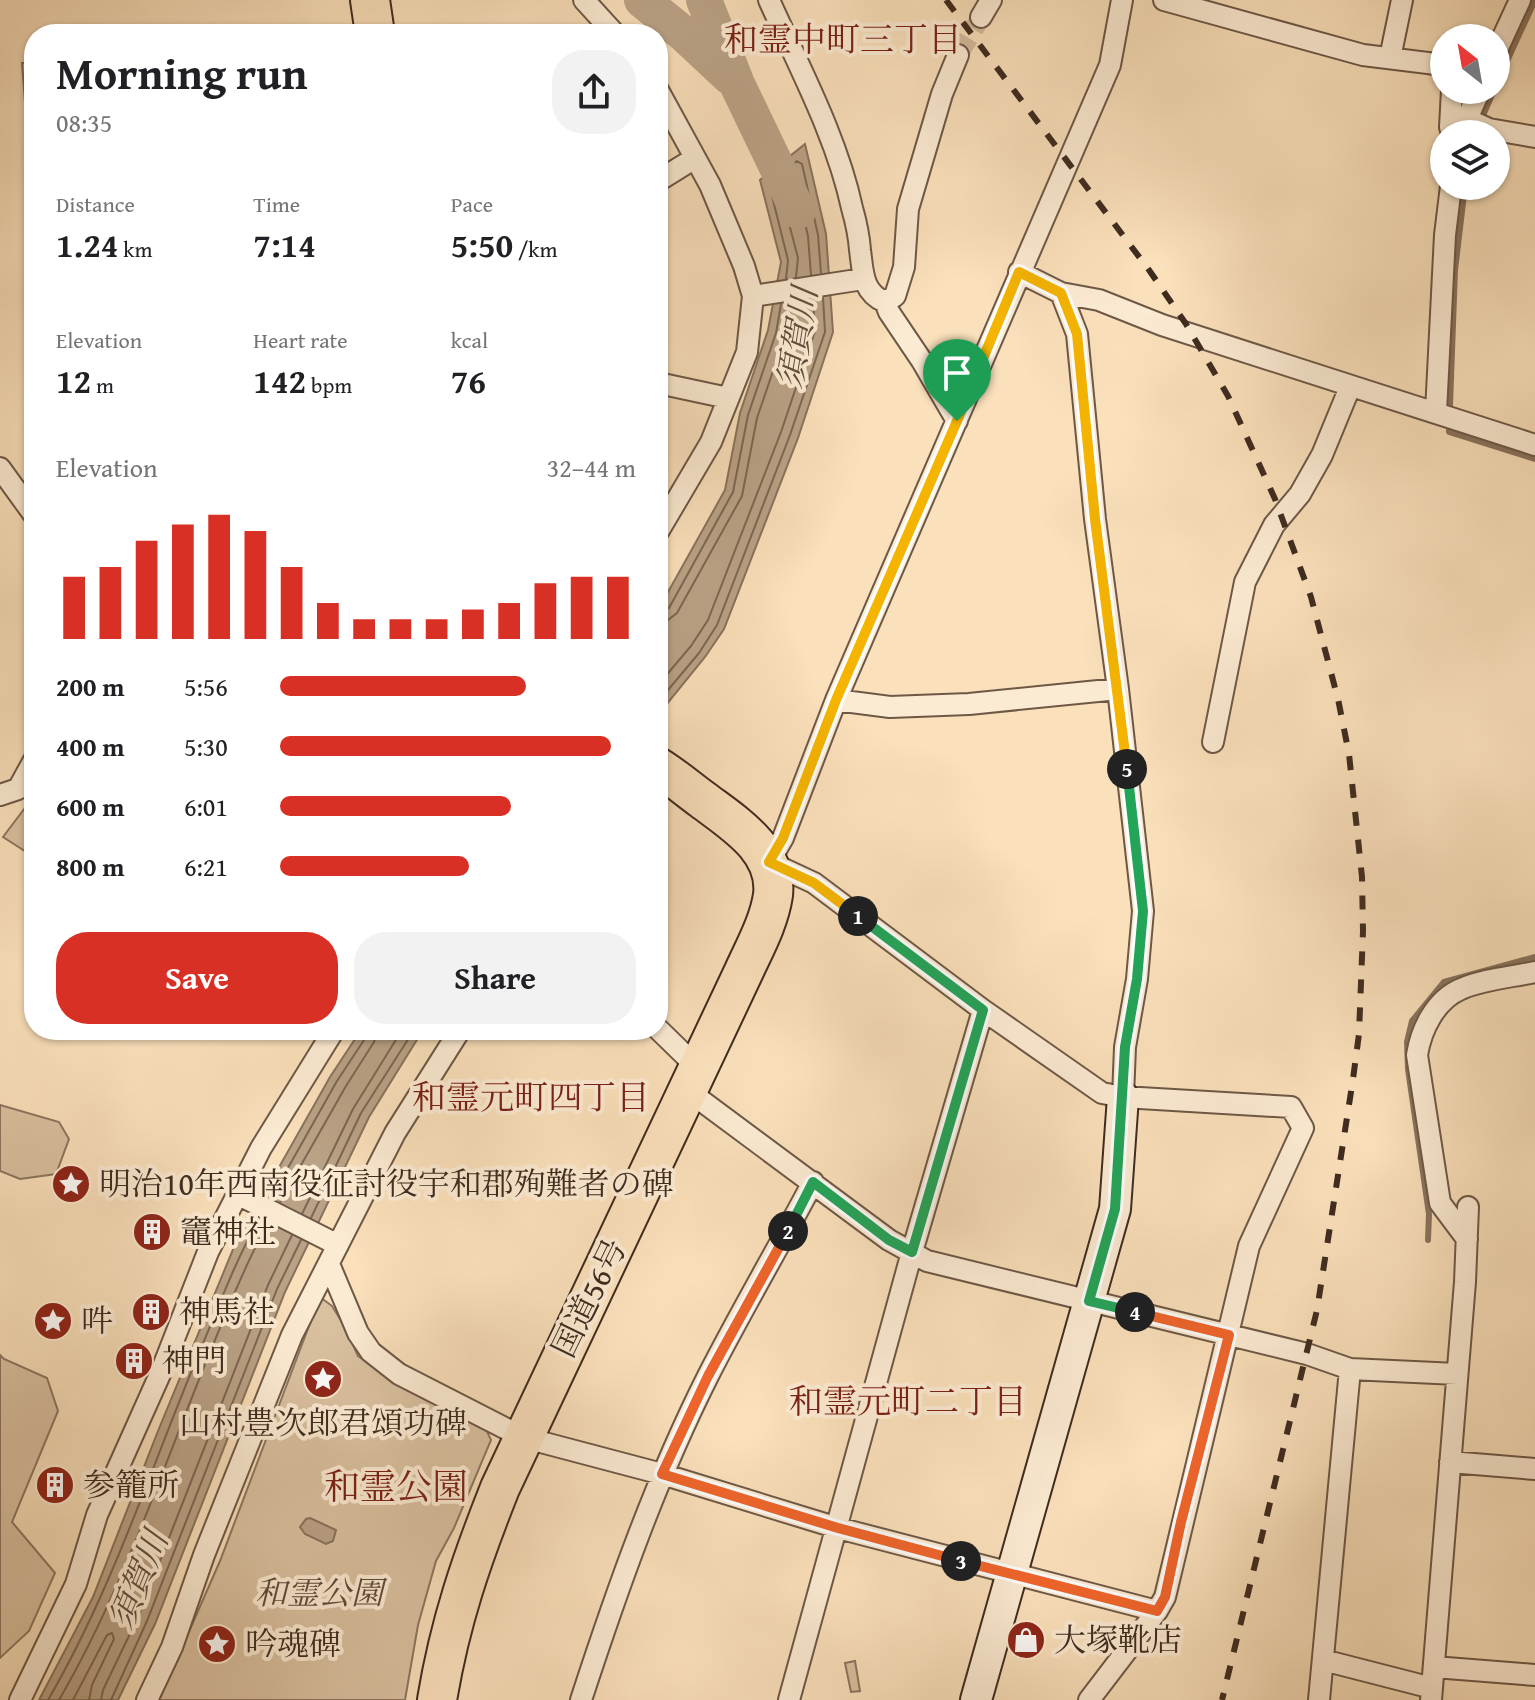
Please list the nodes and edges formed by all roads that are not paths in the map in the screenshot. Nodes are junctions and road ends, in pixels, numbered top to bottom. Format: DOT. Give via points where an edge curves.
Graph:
graph roads {
  1 [pos="370,0"];
  2 [pos="584,0"];
  3 [pos="769,0"];
  4 [pos="1121,0"];
  5 [pos="1164,0"];
  6 [pos="1402,0"];
  7 [pos="1520,0"];
  8 [pos="374,24"];
  9 [pos="606,24"];
  10 [pos="1509,24"];
  11 [pos="958,55"];
  12 [pos="1390,58"];
  13 [pos="1430,63"];
  14 [pos="668,108"];
  15 [pos="1510,133"];
  16 [pos="1535,137"];
  17 [pos="695,158"];
  18 [pos="668,175"];
  19 [pos="1449,200"];
  20 [pos="1019,272"];
  21 [pos="857,280"];
  22 [pos="1061,293"];
  23 [pos="759,295"];
  24 [pos="885,302"];
  25 [pos="668,385"];
  26 [pos="1350,387"];
  27 [pos="728,398"];
  28 [pos="1445,415"];
  29 [pos="957,421"];
  30 [pos="1535,445"];
  31 [pos="0,468"];
  32 [pos="24,501"];
  33 [pos="668,515"];
  34 [pos="1118,689"];
  35 [pos="836,700"];
  36 [pos="1213,742"];
  37 [pos="668,774"];
  38 [pos="24,778"];
  39 [pos="0,795"];
  40 [pos="769,862"];
  41 [pos="1535,972"];
  42 [pos="983,1010"];
  43 [pos="328,1040"];
  44 [pos="454,1040"];
  45 [pos="666,1040"];
  46 [pos="693,1079"];
  47 [pos="1123,1097"];
  48 [pos="813,1182"];
  49 [pos="246,1199"];
  50 [pos="1468,1207"];
  51 [pos="1467,1239"];
  52 [pos="330,1249"];
  53 [pos="912,1252"];
  54 [pos="1089,1301"];
  55 [pos="1229,1335"];
  56 [pos="1350,1369"];
  57 [pos="1457,1374"];
  58 [pos="522,1437"];
  59 [pos="1450,1462"];
  60 [pos="1535,1469"];
  61 [pos="662,1474"];
  62 [pos="838,1528"];
  63 [pos="1010,1573"];
  64 [pos="1157,1611"];
  65 [pos="1323,1660"];
  66 [pos="1434,1667"];
  67 [pos="1535,1675"];
  68 [pos="1432,1694"];
  69 [pos="20,1700"];
  70 [pos="147,1700"];
  71 [pos="437,1700"];
  72 [pos="581,1700"];
  73 [pos="789,1700"];
  74 [pos="976,1700"];
  75 [pos="1089,1700"];
  76 [pos="1319,1700"];
  1 -- 8 [label="highway"];
  2 -- 9 [label="street"];
  3 -- 21 [label="street" via="852,204 860,248"];
  4 -- 20 [label="street" via="1110,65"];
  5 -- 12 [label="street"];
  6 -- 12 [label="street"];
  7 -- 10 [label="street"];
  11 -- 24 [label="street" via="908,209 904,267 895,296"];
  12 -- 13 [label="street"];
  14 -- 17 [label="street"];
  15 -- 16 [label="street"];
  17 -- 18 [label="street"];
  17 -- 23 [label="street"];
  19 -- 28 [label="street"];
  20 -- 22 [label="street"];
  20 -- 29 [label="street"];
  21 -- 23 [label="street"];
  21 -- 24 [label="street"];
  22 -- 26 [label="street" via="1099,300"];
  22 -- 34 [label="street" via="1077,334"];
  23 -- 27 [label="street" via="747,352"];
  24 -- 29 [label="street"];
  25 -- 27 [label="street"];
  26 -- 28 [label="street"];
  26 -- 36 [label="street" via="1322,455 1274,525 1245,582"];
  27 -- 33 [label="street" via="711,442"];
  28 -- 30 [label="street"];
  29 -- 35 [label="street"];
  31 -- 32 [label="street"];
  34 -- 35 [label="street" via="906,707"];
  34 -- 47 [label="street" via="1143,911"];
  35 -- 40 [label="street"];
  37 -- 40 [label="highway" via="753,839"];
  38 -- 39 [label="street" via="18,789"];
  40 -- 42 [label="street" via="823,889"];
  40 -- 46 [label="highway, 国道56号" via="773,896 763,929"];
  41 -- 51 [label="street" via="1459,989 1420,1037 1417,1055 1440,1203"];
  42 -- 47 [label="street" via="1102,1093"];
  42 -- 53 [label="street"];
  43 -- 49 [label="street" via="268,1136"];
  44 -- 52 [label="street"];
  45 -- 46 [label="street"];
  46 -- 48 [label="street"];
  46 -- 58 [label="highway, 国道56号"];
  47 -- 54 [label="street" via="1115,1209"];
  47 -- 55 [label="street" via="1291,1107 1303,1128 1249,1246"];
  48 -- 53 [label="street"];
  48 -- 61 [label="street" via="708,1376"];
  49 -- 52 [label="street"];
  49 -- 69 [label="street" via="208,1252 97,1515 76,1584"];
  50 -- 51 [label="street"];
  51 -- 57 [label="street"];
  52 -- 58 [label="street" via="358,1333 371,1352 399,1374"];
  52 -- 70 [label="street"];
  53 -- 54 [label="street" via="927,1261"];
  53 -- 62 [label="street"];
  54 -- 55 [label="street"];
  54 -- 63 [label="street"];
  55 -- 56 [label="street"];
  55 -- 64 [label="street" via="1165,1597"];
  56 -- 57 [label="street"];
  56 -- 65 [label="street"];
  57 -- 59 [label="street"];
  58 -- 61 [label="street"];
  58 -- 71 [label="highway, 国道56号" via="467,1572"];
  59 -- 60 [label="street"];
  59 -- 66 [label="street"];
  61 -- 62 [label="street"];
  61 -- 72 [label="street"];
  62 -- 63 [label="street"];
  62 -- 73 [label="street"];
  63 -- 64 [label="street"];
  63 -- 74 [label="street"];
  64 -- 75 [label="street"];
  65 -- 68 [label="street"];
  65 -- 76 [label="street"];
  66 -- 67 [label="street"];
  66 -- 68 [label="street"];
}
